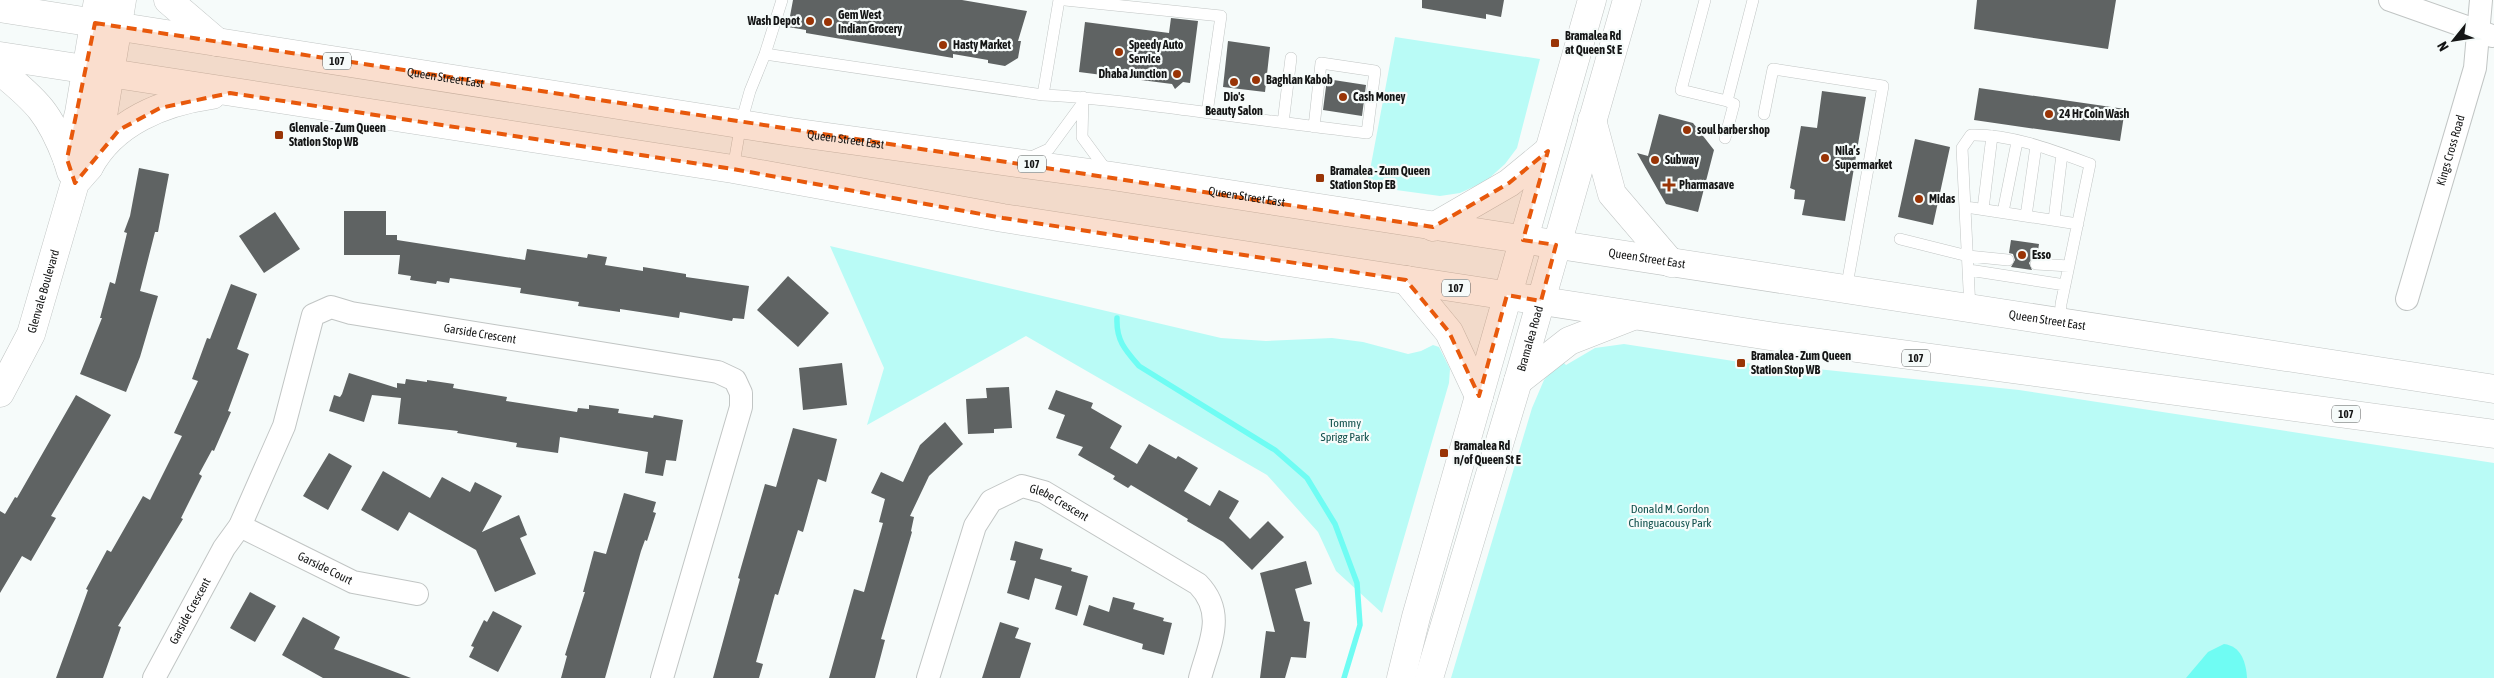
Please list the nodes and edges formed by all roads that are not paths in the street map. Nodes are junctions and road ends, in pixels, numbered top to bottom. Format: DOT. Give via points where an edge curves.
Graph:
graph roads {
  1 [pos="5,0"];
  2 [pos="122,0"];
  3 [pos="168,0"];
  4 [pos="782,0"];
  5 [pos="1059,0"];
  6 [pos="1065,0"];
  7 [pos="1592,0"];
  8 [pos="1627,0"];
  9 [pos="1704,0"];
  10 [pos="1754,0"];
  11 [pos="2390,0"];
  12 [pos="2481,0"];
  13 [pos="0,2"];
  14 [pos="0,8"];
  15 [pos="104,16"];
  16 [pos="2487,35"];
  17 [pos="217,42"];
  18 [pos="765,54"];
  19 [pos="0,56"];
  20 [pos="1291,58"];
  21 [pos="0,71"];
  22 [pos="98,72"];
  23 [pos="230,92"];
  24 [pos="1043,95"];
  25 [pos="1082,100"];
  26 [pos="1727,102"];
  27 [pos="1207,113"];
  28 [pos="1764,114"];
  29 [pos="1592,120"];
  30 [pos="741,123"];
  31 [pos="1283,123"];
  32 [pos="1314,126"];
  33 [pos="1992,136"];
  34 [pos="1725,138"];
  35 [pos="2017,142"];
  36 [pos="2036,146"];
  37 [pos="1548,151"];
  38 [pos="2062,154"];
  39 [pos="1019,162"];
  40 [pos="732,169"];
  41 [pos="77,170"];
  42 [pos="1112,176"];
  43 [pos="1966,207"];
  44 [pos="1983,210"];
  45 [pos="2003,212"];
  46 [pos="2026,216"];
  47 [pos="2054,220"];
  48 [pos="2078,224"];
  49 [pos="1433,227"];
  50 [pos="1900,239"];
  51 [pos="1522,240"];
  52 [pos="1556,246"];
  53 [pos="1968,256"];
  54 [pos="2008,260"];
  55 [pos="1671,263"];
  56 [pos="2036,264"];
  57 [pos="2069,266"];
  58 [pos="1969,270"];
  59 [pos="1406,280"];
  60 [pos="2065,285"];
  61 [pos="1846,290"];
  62 [pos="1507,295"];
  63 [pos="2407,299"];
  64 [pos="1541,301"];
  65 [pos="1970,309"];
  66 [pos="1635,316"];
  67 [pos="2060,323"];
  68 [pos="1518,381"];
  69 [pos="2494,389"];
  70 [pos="0,393"];
  71 [pos="1479,396"];
  72 [pos="2494,434"];
  73 [pos="240,526"];
  74 [pos="417,594"];
  75 [pos="154,678"];
  76 [pos="662,678"];
  77 [pos="928,678"];
  78 [pos="1200,678"];
  79 [pos="1401,678"];
  80 [pos="1429,678"];
  1 -- 13 [label="main road"];
  2 -- 15 [label="main road, Glenvale Boulevard"];
  3 -- 17 [label="main road"];
  4 -- 18 [label="lane"];
  5 -- 24 [label="lane"];
  6 -- 27 [label="lane" via="1220,16"];
  7 -- 37 [label="main road"];
  8 -- 29 [label="main road, Bramalea Road"];
  9 -- 26 [label="lane" via="1681,90"];
  10 -- 26 [label="lane"];
  11 -- 16 [label="street"];
  12 -- 16 [label="street, Kings Cross Road"];
  14 -- 15 [label="main road, Queen Street East / 107"];
  15 -- 17 [label="main road, Queen Street East / 107"];
  15 -- 22 [label="main road, Glenvale Boulevard"];
  16 -- 63 [label="street, Kings Cross Road"];
  17 -- 30 [label="main road, Queen Street East / 107"];
  18 -- 24 [label="lane"];
  18 -- 30 [label="lane"];
  19 -- 22 [label="main road, 107"];
  20 -- 31 [label="lane"];
  21 -- 41 [label="main road" via="43,109"];
  22 -- 23 [label="main road, 107"];
  22 -- 41 [label="main road, Glenvale Boulevard" via="103,116"];
  23 -- 40 [label="main road, 107"];
  23 -- 41 [label="main road" via="193,99 142,116 119,130"];
  24 -- 25 [label="lane"];
  25 -- 27 [label="lane"];
  25 -- 39 [label="lane" via="1049,150"];
  25 -- 42 [label="lane" via="1082,137"];
  26 -- 34 [label="lane" via="1734,104"];
  27 -- 31 [label="lane"];
  28 -- 61 [label="lane" via="1773,69 1883,86"];
  29 -- 52 [label="main road, Bramalea Road"];
  29 -- 55 [label="main road" via="1612,194"];
  30 -- 39 [label="main road, Queen Street East / 107"];
  30 -- 40 [label="lane"];
  31 -- 32 [label="lane"];
  32 -- 32 [label="lane" via="1367,133 1375,71 1321,63"];
  33 -- 35 [label="lane"];
  33 -- 43 [label="lane" via="1971,134 1962,148"];
  33 -- 44 [label="lane"];
  35 -- 36 [label="lane"];
  35 -- 45 [label="lane"];
  36 -- 38 [label="lane"];
  36 -- 46 [label="lane"];
  37 -- 49 [label="main road" via="1509,183"];
  37 -- 51 [label="main road"];
  38 -- 47 [label="lane"];
  38 -- 48 [label="lane" via="2090,164"];
  39 -- 42 [label="main road, Queen Street East / 107"];
  40 -- 59 [label="main road, 107" via="1003,218"];
  41 -- 70 [label="main road, Glenvale Boulevard" via="31,334"];
  42 -- 49 [label="main road, Queen Street East / 107"];
  43 -- 44 [label="lane"];
  43 -- 53 [label="lane"];
  44 -- 45 [label="lane"];
  45 -- 46 [label="lane"];
  46 -- 47 [label="lane"];
  47 -- 48 [label="lane"];
  48 -- 57 [label="lane"];
  49 -- 51 [label="main road, Queen Street East / 107"];
  50 -- 53 [label="lane"];
  51 -- 52 [label="main road, Queen Street East / 107"];
  51 -- 62 [label="main road"];
  52 -- 55 [label="main road, Queen Street East / 107"];
  52 -- 64 [label="main road, Bramalea Road"];
  53 -- 54 [label="lane"];
  53 -- 58 [label="lane"];
  55 -- 61 [label="main road, Queen Street East / 107"];
  56 -- 57 [label="lane"];
  57 -- 60 [label="lane"];
  58 -- 60 [label="lane"];
  58 -- 65 [label="lane"];
  59 -- 62 [label="main road, 107"];
  59 -- 71 [label="main road" via="1449,332"];
  60 -- 67 [label="lane"];
  61 -- 65 [label="main road, Queen Street East / 107"];
  62 -- 64 [label="main road, 107"];
  62 -- 71 [label="main road"];
  64 -- 66 [label="main road, 107"];
  64 -- 68 [label="main road, Bramalea Road"];
  65 -- 67 [label="main road, Queen Street East / 107"];
  66 -- 68 [label="main road" via="1569,341"];
  66 -- 72 [label="main road, 107" via="1880,353"];
  67 -- 69 [label="main road, Queen Street East / 107"];
  68 -- 80 [label="main road, Bramalea Road"];
  71 -- 79 [label="main road"];
  73 -- 74 [label="street, Garside Court" via="353,582"];
  73 -- 75 [label="street, Garside Crescent" via="224,548"];
  73 -- 76 [label="street, Garside Crescent" via="284,426 313,315 331,307 351,313 730,376 740,385 741,407"];
  77 -- 78 [label="street, Glebe Crescent" via="975,526 991,501 1022,486 1044,492 1198,584 1211,602 1215,624"];
}
